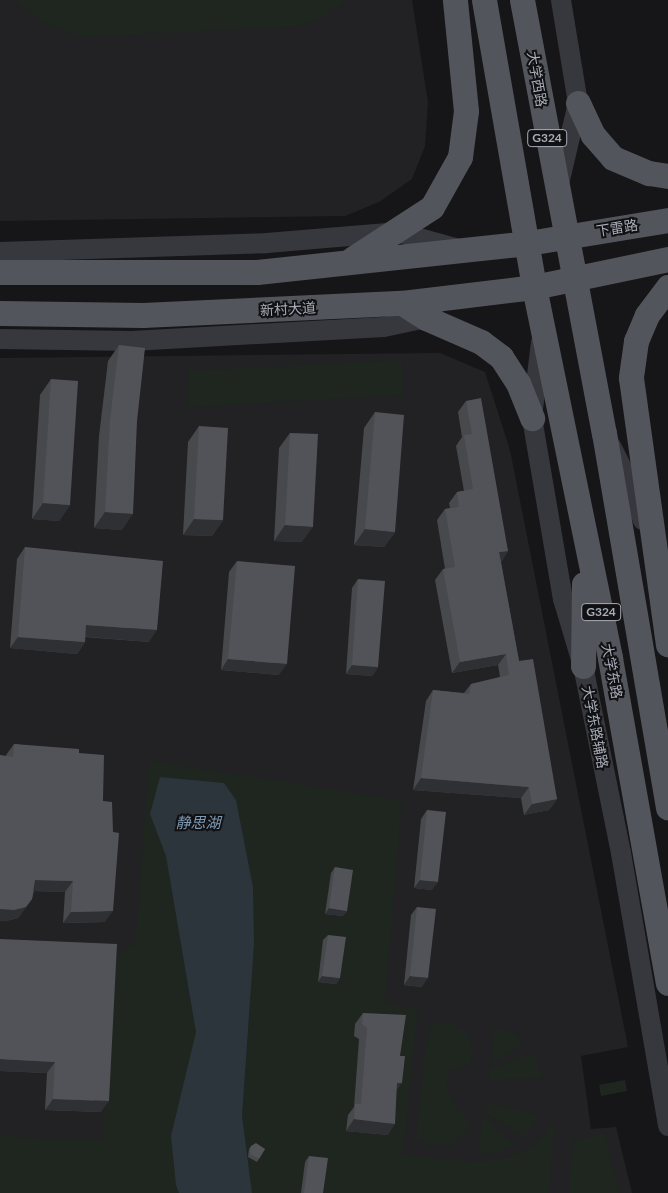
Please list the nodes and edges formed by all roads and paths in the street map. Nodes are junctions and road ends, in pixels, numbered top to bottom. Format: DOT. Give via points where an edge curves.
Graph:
graph roads {
  1 [pos="455,0"];
  2 [pos="522,0"];
  3 [pos="561,0"];
  4 [pos="484,4"];
  5 [pos="578,104"];
  6 [pos="668,176"];
  7 [pos="557,190"];
  8 [pos="668,220"];
  9 [pos="397,232"];
  10 [pos="567,237"];
  11 [pos="528,243"];
  12 [pos="462,250"];
  13 [pos="0,252"];
  14 [pos="668,259"];
  15 [pos="344,264"];
  16 [pos="0,272"];
  17 [pos="574,277"];
  18 [pos="534,287"];
  19 [pos="668,287"];
  20 [pos="453,297"];
  21 [pos="402,303"];
  22 [pos="0,313"];
  23 [pos="426,318"];
  24 [pos="542,328"];
  25 [pos="0,339"];
  26 [pos="532,418"];
  27 [pos="604,433"];
  28 [pos="585,537"];
  29 [pos="653,550"];
  30 [pos="668,644"];
  31 [pos="583,666"];
  32 [pos="667,791"];
  33 [pos="665,949"];
  34 [pos="668,983"];
  35 [pos="668,1126"];
  1 -- 9 [label="main road" via="466,111 460,157 432,207"];
  2 -- 7 [label="main road, 大学西路 / G324"];
  3 -- 5 [label="street"];
  4 -- 11 [label="main road, G324"];
  5 -- 6 [label="main road" via="592,135 612,158 649,174"];
  5 -- 7 [label="street"];
  7 -- 10 [label="main road, 大学西路 / G324"];
  8 -- 10 [label="main road, 下雷路"];
  9 -- 12 [label="street"];
  9 -- 13 [label="street" via="267,243"];
  9 -- 15 [label="main road"];
  10 -- 11 [label="main road"];
  10 -- 17 [label="main road, 大学西路 / G324"];
  11 -- 12 [label="main road"];
  11 -- 18 [label="main road, 大学东路 / G324"];
  12 -- 15 [label="main road"];
  14 -- 17 [label="main road"];
  15 -- 16 [label="main road" via="257,272"];
  17 -- 18 [label="main road, 新村大道"];
  17 -- 27 [label="main road, G324"];
  18 -- 20 [label="main road, 新村大道"];
  18 -- 24 [label="main road, 大学东路 / G324"];
  19 -- 29 [label="main road" via="650,309 636,341 632,378"];
  20 -- 21 [label="main road, 新村大道"];
  20 -- 23 [label="street"];
  21 -- 22 [label="main road, 新村大道" via="153,314"];
  21 -- 23 [label="main road"];
  23 -- 25 [label="street" via="384,327 223,337"];
  23 -- 26 [label="main road" via="481,342 501,357 518,382"];
  24 -- 26 [label="street, 大学东路辅路"];
  24 -- 28 [label="main road, 大学东路 / G324"];
  26 -- 31 [label="street, 大学东路辅路" via="563,599"];
  27 -- 29 [label="street" via="631,486"];
  27 -- 32 [label="main road, G324"];
  28 -- 31 [label="main road"];
  28 -- 33 [label="main road, 大学东路 / G324"];
  29 -- 30 [label="main road"];
  31 -- 35 [label="street, 大学东路辅路" via="621,853"];
  33 -- 34 [label="main road, 大学东路 / G324"];
}
